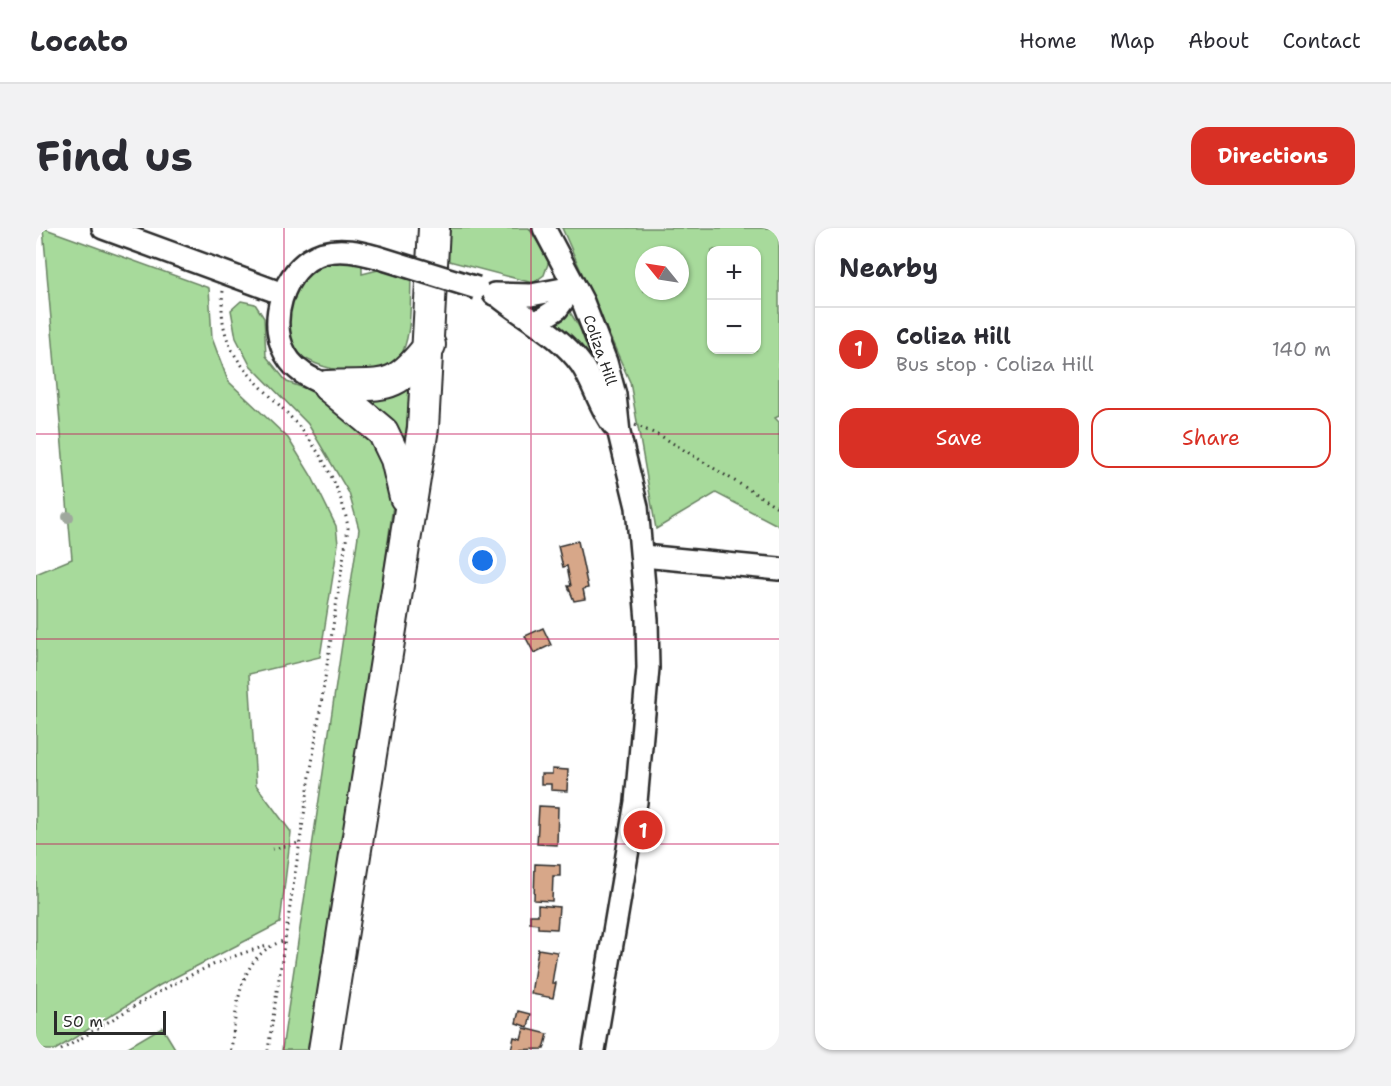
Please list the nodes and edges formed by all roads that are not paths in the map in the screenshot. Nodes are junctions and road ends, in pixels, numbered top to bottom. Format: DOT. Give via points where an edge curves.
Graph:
graph roads {
  1 [pos="103,228"];
  2 [pos="434,228"];
  3 [pos="544,228"];
  4 [pos="573,287"];
  5 [pos="283,294"];
  6 [pos="532,311"];
  7 [pos="429,345"];
  8 [pos="328,386"];
  9 [pos="619,425"];
  10 [pos="408,514"];
  11 [pos="643,556"];
  12 [pos="779,568"];
  13 [pos="324,1050"];
  14 [pos="594,1050"];
  1 -- 5 [label="street"];
  2 -- 7 [label="highway"];
  3 -- 4 [label="street, Coliza Hill"];
  4 -- 6 [label="street"];
  4 -- 9 [label="street, Coliza Hill" via="583,302 606,362"];
  5 -- 6 [label="street, bridge" via="305,264 321,254 342,250 377,256 477,288"];
  5 -- 8 [label="street" via="278,322 284,349 298,370"];
  6 -- 9 [label="street" via="583,367 611,422"];
  7 -- 8 [label="highway" via="410,370 387,384"];
  7 -- 10 [label="highway" via="423,428"];
  8 -- 10 [label="highway" via="383,432 401,478"];
  9 -- 11 [label="street, Coliza Hill"];
  10 -- 13 [label="highway"];
  11 -- 12 [label="street"];
  11 -- 14 [label="street, Coliza Hill" via="648,668 644,730 636,802"];
}
